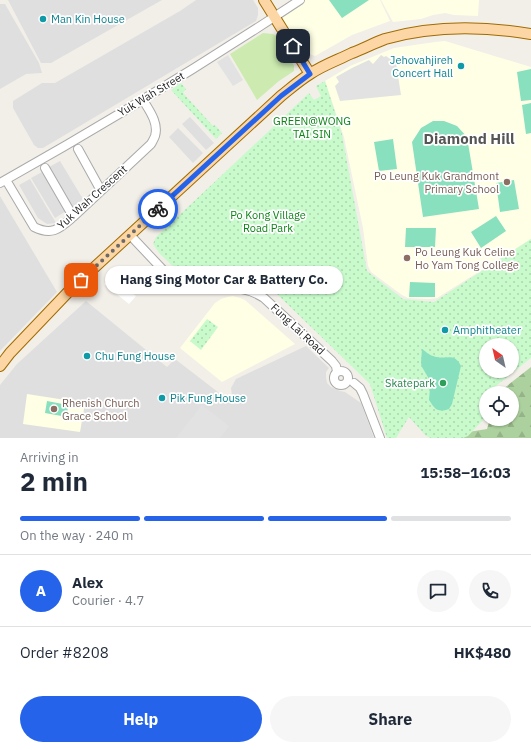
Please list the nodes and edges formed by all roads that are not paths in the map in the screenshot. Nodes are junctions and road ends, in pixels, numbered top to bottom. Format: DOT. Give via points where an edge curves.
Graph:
graph roads {
  1 [pos="264,0"];
  2 [pos="300,0"];
  3 [pos="274,17"];
  4 [pos="531,34"];
  5 [pos="310,74"];
  6 [pos="143,100"];
  7 [pos="78,149"];
  8 [pos="45,168"];
  9 [pos="3,181"];
  10 [pos="100,187"];
  11 [pos="71,213"];
  12 [pos="130,235"];
  13 [pos="0,366"];
  14 [pos="337,372"];
  15 [pos="354,383"];
  16 [pos="380,438"];
  1 -- 3 [label="main road"];
  2 -- 3 [label="street, Yuk Wah Street"];
  3 -- 5 [label="main road"];
  3 -- 6 [label="street, Yuk Wah Street"];
  4 -- 5 [label="main road" via="476,28 414,33 374,44 335,60"];
  5 -- 12 [label="main road" via="281,96"];
  6 -- 9 [label="street, Yuk Wah Street"];
  6 -- 9 [label="street, Yuk Wah Crescent" via="156,125 151,144 57,230 49,232 34,227"];
  7 -- 10 [label="street"];
  8 -- 11 [label="street"];
  12 -- 13 [label="main road" via="64,296"];
  12 -- 14 [label="street, Fung Lai Road" via="178,282 197,287 232,288 259,294 332,361"];
  15 -- 16 [label="street" via="363,394"];
}
